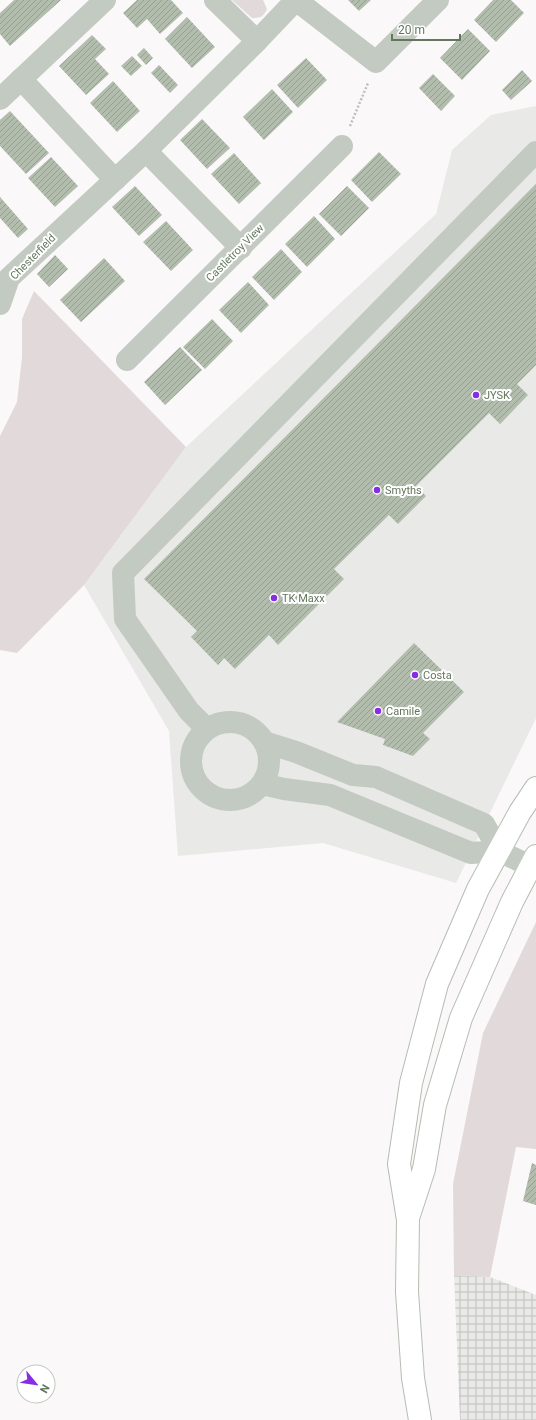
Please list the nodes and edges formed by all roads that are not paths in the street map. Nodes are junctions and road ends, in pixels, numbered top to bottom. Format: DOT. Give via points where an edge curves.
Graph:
graph roads {
  1 [pos="105,0"];
  2 [pos="215,0"];
  3 [pos="296,0"];
  4 [pos="438,0"];
  5 [pos="257,41"];
  6 [pos="21,79"];
  7 [pos="0,99"];
  8 [pos="342,146"];
  9 [pos="146,151"];
  10 [pos="536,152"];
  11 [pos="115,180"];
  12 [pos="241,248"];
  13 [pos="0,304"];
  14 [pos="127,360"];
  15 [pos="207,730"];
  16 [pos="264,742"];
  17 [pos="262,784"];
  18 [pos="536,788"];
  19 [pos="499,851"];
  20 [pos="533,861"];
  21 [pos="408,1220"];
  22 [pos="420,1420"];
  1 -- 6 [label="street"];
  2 -- 5 [label="street"];
  3 -- 4 [label="street" via="376,62"];
  3 -- 5 [label="street"];
  5 -- 9 [label="street"];
  6 -- 7 [label="street"];
  6 -- 11 [label="street"];
  8 -- 12 [label="street, Castletroy View"];
  9 -- 11 [label="street"];
  9 -- 12 [label="street"];
  10 -- 15 [label="street" via="123,572 125,620 189,711"];
  11 -- 13 [label="street, Chesterfield" via="9,278"];
  12 -- 14 [label="street, Castletroy View"];
  15 -- 16 [label="street" via="218,723 244,724 256,731"];
  15 -- 17 [label="street" via="196,742 191,758 193,775 203,789 217,798 234,800 249,795"];
  16 -- 17 [label="street" via="269,754 269,768"];
  16 -- 19 [label="street" via="353,775 376,777 484,824"];
  17 -- 19 [label="street" via="330,795 472,853"];
  18 -- 19 [label="main road"];
  19 -- 20 [label="street"];
  19 -- 21 [label="main road" via="478,889 437,984 411,1083 399,1164"];
  20 -- 21 [label="main road" via="461,1018 435,1105 424,1169"];
  21 -- 22 [label="main road" via="407,1292 413,1378"];
}
